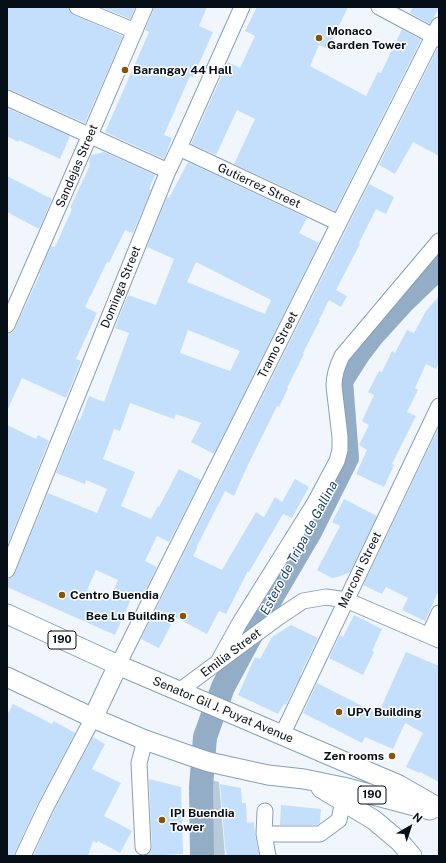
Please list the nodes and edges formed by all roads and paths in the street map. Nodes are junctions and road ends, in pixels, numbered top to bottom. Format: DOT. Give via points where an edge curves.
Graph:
graph roads {
  1 [pos="77,7"];
  2 [pos="144,7"];
  3 [pos="242,7"];
  4 [pos="379,7"];
  5 [pos="135,31"];
  6 [pos="437,33"];
  7 [pos="7,98"];
  8 [pos="90,136"];
  9 [pos="179,148"];
  10 [pos="168,171"];
  11 [pos="339,223"];
  12 [pos="439,241"];
  13 [pos="11,307"];
  14 [pos="7,325"];
  15 [pos="439,406"];
  16 [pos="7,570"];
  17 [pos="346,600"];
  18 [pos="439,613"];
  19 [pos="7,614"];
  20 [pos="434,637"];
  21 [pos="222,660"];
  22 [pos="118,666"];
  23 [pos="7,677"];
  24 [pos="179,691"];
  25 [pos="93,718"];
  26 [pos="282,735"];
  27 [pos="145,740"];
  28 [pos="304,779"];
  29 [pos="343,800"];
  30 [pos="439,808"];
  31 [pos="265,811"];
  32 [pos="439,812"];
  33 [pos="264,834"];
  34 [pos="143,848"];
  35 [pos="23,856"];
  36 [pos="268,856"];
  37 [pos="412,856"];
  1 -- 5 [label="street"];
  2 -- 5 [label="street, Sandejas Street"];
  3 -- 9 [label="street, Dominga Street"];
  4 -- 6 [label="street"];
  5 -- 8 [label="street, Sandejas Street"];
  6 -- 11 [label="street, Tramo Street"];
  7 -- 8 [label="street"];
  8 -- 10 [label="street"];
  8 -- 13 [label="street, Sandejas Street"];
  9 -- 10 [label="street, Dominga Street"];
  9 -- 11 [label="street, Gutierrez Street"];
  10 -- 16 [label="street, Dominga Street"];
  11 -- 22 [label="street, Tramo Street"];
  12 -- 21 [label="street" via="342,356 334,378 340,437 337,460 314,504 239,624"];
  13 -- 14 [label="street, Sandejas Street"];
  15 -- 17 [label="street, Marconi Street"];
  17 -- 20 [label="street, Emilia Street"];
  17 -- 21 [label="street, Emilia Street" via="326,597 303,601"];
  17 -- 26 [label="street, Marconi Street"];
  18 -- 20 [label="street"];
  19 -- 22 [label="main road, Senator Gil J. Puyat Avenue / 190"];
  21 -- 24 [label="street, Emilia Street"];
  22 -- 24 [label="main road, Senator Gil J. Puyat Avenue / 190"];
  22 -- 25 [label="main road"];
  23 -- 25 [label="main road, 190"];
  24 -- 26 [label="main road, Senator Gil J. Puyat Avenue / 190"];
  25 -- 27 [label="main road, 190"];
  25 -- 35 [label="street"];
  26 -- 30 [label="main road, Senator Gil J. Puyat Avenue / 190" via="399,785"];
  27 -- 28 [label="main road, 190" via="216,763 268,775"];
  27 -- 34 [label="street" via="139,763"];
  28 -- 29 [label="main road"];
  28 -- 32 [label="main road, 190"];
  29 -- 33 [label="street" via="339,820 320,834"];
  29 -- 37 [label="main road" via="379,824"];
  31 -- 33 [label="street"];
  33 -- 36 [label="street"];
}
